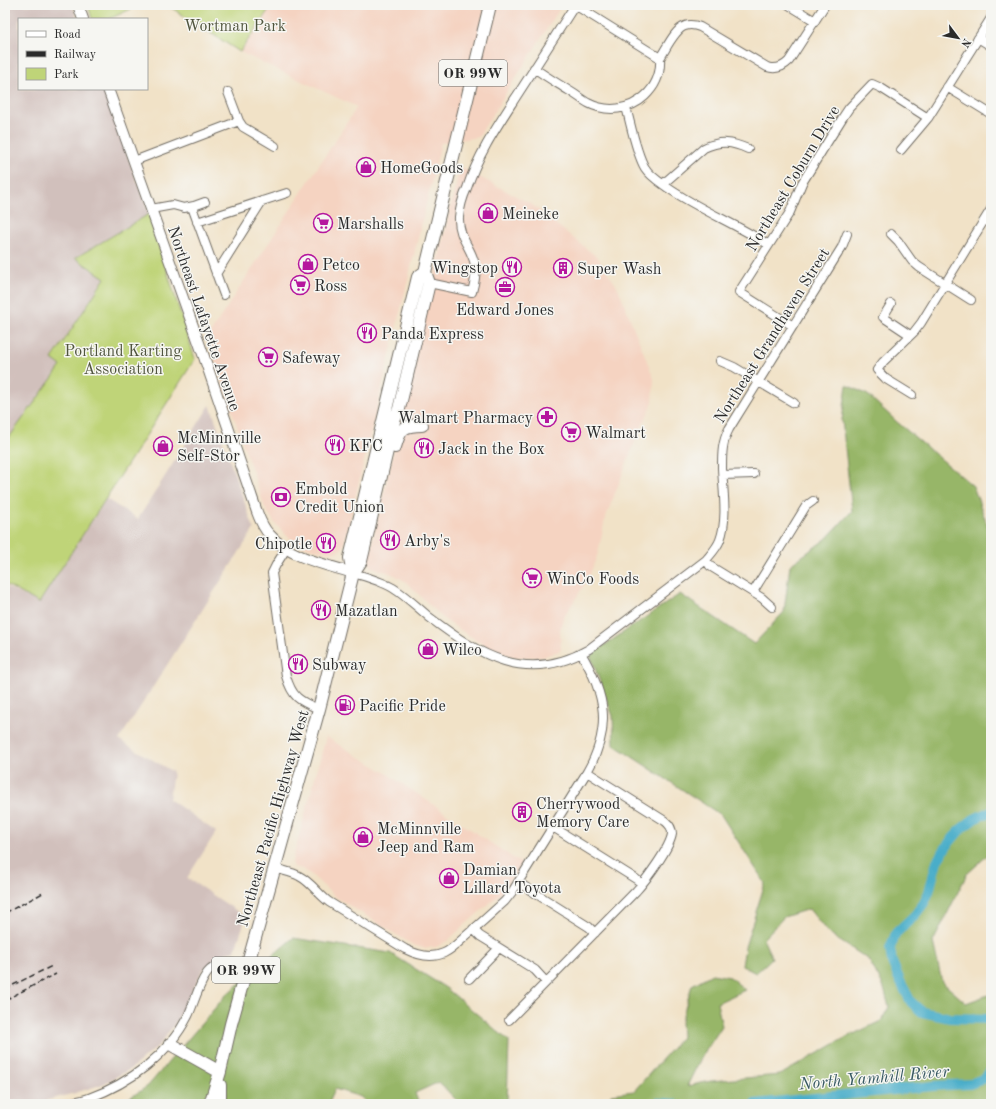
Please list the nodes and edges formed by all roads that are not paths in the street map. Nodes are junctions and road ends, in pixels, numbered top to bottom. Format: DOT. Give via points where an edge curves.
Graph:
graph roads {
  1 [pos="78,5"];
  2 [pos="490,5"];
  3 [pos="575,5"];
  4 [pos="789,5"];
  5 [pos="825,5"];
  6 [pos="83,18"];
  7 [pos="991,18"];
  8 [pos="815,21"];
  9 [pos="978,38"];
  10 [pos="991,46"];
  11 [pos="660,58"];
  12 [pos="534,68"];
  13 [pos="947,87"];
  14 [pos="108,90"];
  15 [pos="228,92"];
  16 [pos="626,107"];
  17 [pos="991,114"];
  18 [pos="928,118"];
  19 [pos="239,121"];
  20 [pos="274,146"];
  21 [pos="748,149"];
  22 [pos="901,150"];
  23 [pos="134,161"];
  24 [pos="663,184"];
  25 [pos="287,192"];
  26 [pos="262,201"];
  27 [pos="205,202"];
  28 [pos="192,207"];
  29 [pos="151,209"];
  30 [pos="991,209"];
  31 [pos="197,222"];
  32 [pos="847,234"];
  33 [pos="891,234"];
  34 [pos="769,245"];
  35 [pos="216,274"];
  36 [pos="427,277"];
  37 [pos="945,284"];
  38 [pos="224,295"];
  39 [pos="971,300"];
  40 [pos="890,304"];
  41 [pos="793,326"];
  42 [pos="910,335"];
  43 [pos="398,360"];
  44 [pos="720,361"];
  45 [pos="758,381"];
  46 [pos="912,395"];
  47 [pos="794,403"];
  48 [pos="399,408"];
  49 [pos="386,410"];
  50 [pos="422,425"];
  51 [pos="723,474"];
  52 [pos="754,474"];
  53 [pos="379,484"];
  54 [pos="376,498"];
  55 [pos="813,501"];
  56 [pos="286,549"];
  57 [pos="706,560"];
  58 [pos="353,573"];
  59 [pos="753,592"];
  60 [pos="772,607"];
  61 [pos="581,653"];
  62 [pos="319,709"];
  63 [pos="588,772"];
  64 [pos="553,828"];
  65 [pos="275,868"];
  66 [pos="519,883"];
  67 [pos="642,884"];
  68 [pos="473,929"];
  69 [pos="595,933"];
  70 [pos="499,948"];
  71 [pos="248,964"];
  72 [pos="469,979"];
  73 [pos="546,982"];
  74 [pos="509,1020"];
  75 [pos="170,1044"];
  76 [pos="220,1072"];
  77 [pos="63,1104"];
  78 [pos="210,1104"];
  79 [pos="220,1104"];
  1 -- 6 [label="main road"];
  2 -- 36 [label="highway, Northeast Pacific Highway West / OR 99W"];
  3 -- 11 [label="street"];
  3 -- 12 [label="street"];
  4 -- 8 [label="street"];
  5 -- 8 [label="street"];
  7 -- 9 [label="street"];
  8 -- 11 [label="street" via="789,61 777,68 767,67 700,27 690,25 677,31"];
  9 -- 10 [label="street"];
  9 -- 13 [label="street"];
  11 -- 16 [label="street" via="658,79 651,90 640,100"];
  12 -- 16 [label="street" via="588,103 611,109"];
  12 -- 36 [label="street" via="472,171 461,206 459,217 462,237 475,265 472,292"];
  13 -- 17 [label="street"];
  13 -- 18 [label="street"];
  14 -- 23 [label="main road, Northeast Lafayette Avenue"];
  15 -- 19 [label="street"];
  16 -- 24 [label="street" via="640,159 652,176"];
  18 -- 22 [label="street"];
  18 -- 34 [label="street, Northeast Coburn Drive" via="872,84 843,116 802,183 790,212"];
  19 -- 20 [label="street" via="243,127"];
  19 -- 23 [label="street"];
  21 -- 24 [label="street" via="731,143 711,145 704,148"];
  23 -- 29 [label="main road, Northeast Lafayette Avenue"];
  24 -- 34 [label="street" via="695,205"];
  25 -- 26 [label="street"];
  26 -- 31 [label="street"];
  26 -- 35 [label="street"];
  27 -- 28 [label="street"];
  28 -- 29 [label="street" via="173,205"];
  28 -- 31 [label="street"];
  29 -- 56 [label="main road, Northeast Lafayette Avenue" via="261,523 268,534"];
  30 -- 37 [label="street"];
  31 -- 35 [label="street"];
  32 -- 41 [label="street, Northeast Grandhaven Street" via="842,247"];
  33 -- 37 [label="street" via="919,268"];
  34 -- 41 [label="street, Northeast Coburn Drive" via="739,292"];
  35 -- 38 [label="street"];
  36 -- 43 [label="highway, Northeast Pacific Highway West / OR 99W" via="418,277"];
  36 -- 48 [label="highway, Northeast Pacific Highway West / OR 99W"];
  37 -- 39 [label="street"];
  37 -- 42 [label="street"];
  40 -- 42 [label="street" via="883,317"];
  41 -- 45 [label="street, Northeast Grandhaven Street"];
  42 -- 46 [label="street" via="877,370 886,379"];
  43 -- 48 [label="highway" via="400,376 394,398"];
  43 -- 49 [label="highway, Northeast Pacific Highway West / OR 99W"];
  44 -- 45 [label="street"];
  45 -- 47 [label="street"];
  45 -- 51 [label="street, Northeast Grandhaven Street" via="725,437 722,452"];
  48 -- 53 [label="highway, Northeast Pacific Highway West / OR 99W"];
  49 -- 53 [label="highway" via="389,422 377,472"];
  49 -- 58 [label="highway, Northeast Pacific Highway West / OR 99W" via="350,558"];
  50 -- 54 [label="highway" via="411,425 400,432 388,474"];
  51 -- 52 [label="street"];
  51 -- 57 [label="street, Northeast Grandhaven Street" via="723,528 720,540"];
  53 -- 54 [label="highway, Northeast Pacific Highway West / OR 99W"];
  54 -- 58 [label="highway, Northeast Pacific Highway West / OR 99W" via="360,561"];
  55 -- 59 [label="street" via="806,506"];
  56 -- 58 [label="main road, Northeast Lafayette Avenue" via="313,561"];
  56 -- 62 [label="street" via="272,573 286,676 294,695"];
  57 -- 59 [label="street" via="710,566"];
  57 -- 61 [label="street, Northeast Grandhaven Street"];
  58 -- 61 [label="street, Northeast Grandhaven Street" via="392,588 442,627 477,650 509,663 545,665"];
  58 -- 62 [label="highway, Northeast Pacific Highway West / OR 99W"];
  59 -- 60 [label="street"];
  61 -- 63 [label="street" via="601,696 604,719 602,738"];
  62 -- 65 [label="highway, Northeast Pacific Highway West / OR 99W"];
  63 -- 64 [label="street"];
  63 -- 67 [label="street" via="665,821 672,829 672,836"];
  64 -- 66 [label="street"];
  64 -- 67 [label="street"];
  65 -- 68 [label="street" via="300,876 329,902 414,954 434,956 444,953"];
  65 -- 71 [label="highway, Northeast Pacific Highway West / OR 99W"];
  66 -- 68 [label="street" via="506,900"];
  66 -- 69 [label="street"];
  67 -- 69 [label="street"];
  68 -- 70 [label="street"];
  69 -- 73 [label="street"];
  70 -- 72 [label="street"];
  70 -- 73 [label="street" via="535,970"];
  71 -- 75 [label="street" via="222,964 210,970 183,1025"];
  71 -- 76 [label="highway, Northeast Pacific Highway West / OR 99W"];
  73 -- 74 [label="street"];
  75 -- 76 [label="highway"];
  75 -- 77 [label="street" via="150,1063 126,1080 89,1098"];
  76 -- 78 [label="highway, OR 99W"];
  76 -- 79 [label="highway, OR 99W"];
}
